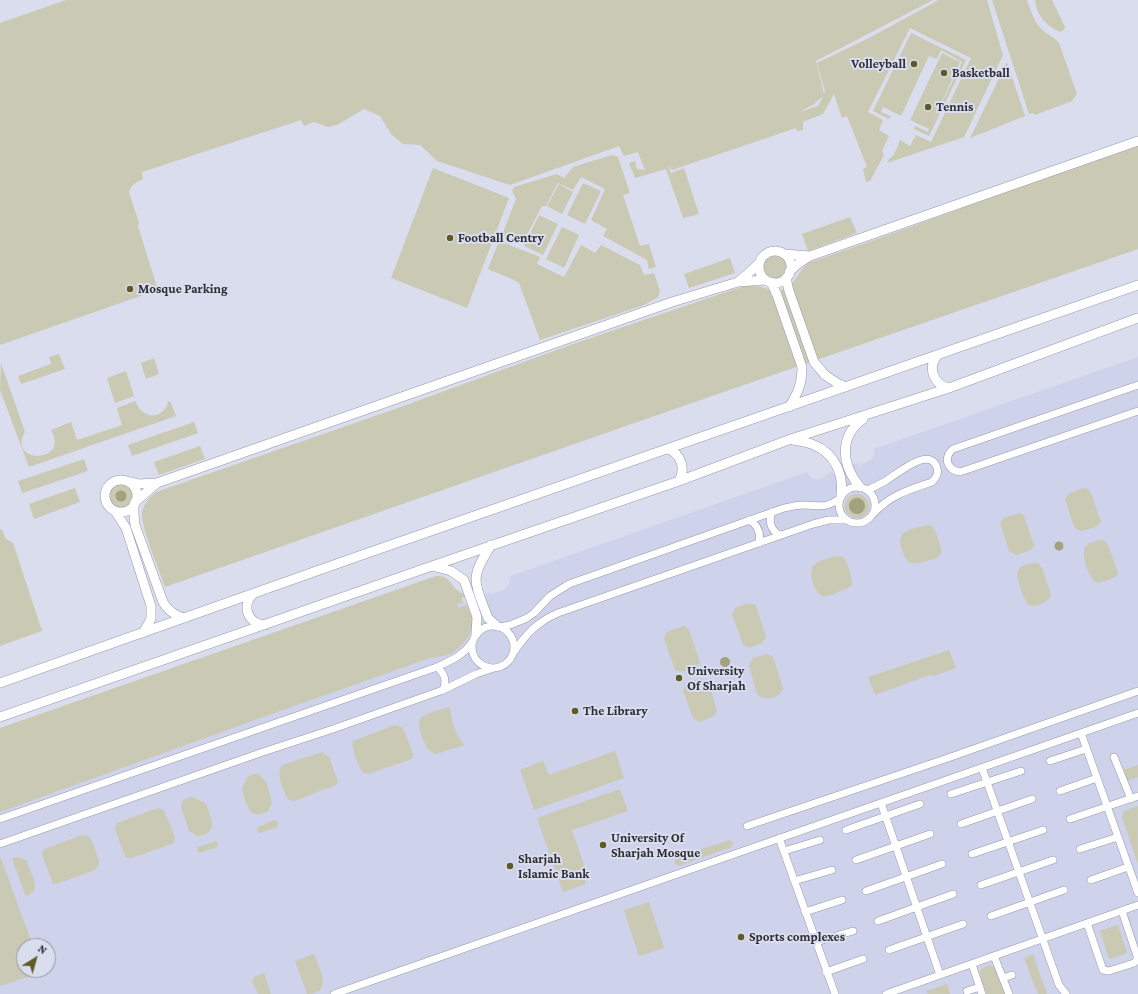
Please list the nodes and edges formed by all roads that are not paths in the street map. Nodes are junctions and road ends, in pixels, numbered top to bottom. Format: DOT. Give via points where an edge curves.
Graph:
graph roads {
  1 [pos="1138,141"];
  2 [pos="784,254"];
  3 [pos="810,256"];
  4 [pos="760,262"];
  5 [pos="788,275"];
  6 [pos="768,281"];
  7 [pos="738,282"];
  8 [pos="1138,285"];
  9 [pos="1138,318"];
  10 [pos="810,353"];
  11 [pos="938,355"];
  12 [pos="799,357"];
  13 [pos="1138,385"];
  14 [pos="846,387"];
  15 [pos="949,388"];
  16 [pos="789,407"];
  17 [pos="1138,411"];
  18 [pos="868,415"];
  19 [pos="791,440"];
  20 [pos="668,448"];
  21 [pos="845,458"];
  22 [pos="835,462"];
  23 [pos="680,481"];
  24 [pos="130,482"];
  25 [pos="157,483"];
  26 [pos="864,488"];
  27 [pos="840,497"];
  28 [pos="135,503"];
  29 [pos="115,511"];
  30 [pos="772,512"];
  31 [pos="873,514"];
  32 [pos="748,520"];
  33 [pos="845,520"];
  34 [pos="780,535"];
  35 [pos="759,543"];
  36 [pos="491,545"];
  37 [pos="432,566"];
  38 [pos="153,574"];
  39 [pos="476,575"];
  40 [pos="143,578"];
  41 [pos="464,580"];
  42 [pos="253,594"];
  43 [pos="479,607"];
  44 [pos="185,618"];
  45 [pos="265,625"];
  46 [pos="499,626"];
  47 [pos="143,633"];
  48 [pos="474,637"];
  49 [pos="514,652"];
  50 [pos="437,667"];
  51 [pos="494,668"];
  52 [pos="0,683"];
  53 [pos="443,690"];
  54 [pos="1138,691"];
  55 [pos="1138,713"];
  56 [pos="0,717"];
  57 [pos="1081,733"];
  58 [pos="1086,749"];
  59 [pos="1114,757"];
  60 [pos="1050,761"];
  61 [pos="982,768"];
  62 [pos="1021,771"];
  63 [pos="1097,778"];
  64 [pos="987,782"];
  65 [pos="1060,791"];
  66 [pos="951,794"];
  67 [pos="1134,797"];
  68 [pos="1032,799"];
  69 [pos="881,803"];
  70 [pos="920,804"];
  71 [pos="1107,807"];
  72 [pos="998,811"];
  73 [pos="886,816"];
  74 [pos="0,819"];
  75 [pos="1070,819"];
  76 [pos="961,824"];
  77 [pos="747,826"];
  78 [pos="846,830"];
  79 [pos="1042,830"];
  80 [pos="930,834"];
  81 [pos="1118,837"];
  82 [pos="779,838"];
  83 [pos="820,840"];
  84 [pos="1008,842"];
  85 [pos="0,844"];
  86 [pos="896,846"];
  87 [pos="1080,849"];
  88 [pos="784,852"];
  89 [pos="972,854"];
  90 [pos="856,860"];
  91 [pos="1053,860"];
  92 [pos="942,864"];
  93 [pos="1128,867"];
  94 [pos="832,870"];
  95 [pos="1019,872"];
  96 [pos="906,877"];
  97 [pos="1091,880"];
  98 [pos="794,881"];
  99 [pos="981,885"];
  100 [pos="1064,890"];
  101 [pos="866,891"];
  102 [pos="1138,893"];
  103 [pos="954,894"];
  104 [pos="842,900"];
  105 [pos="1029,902"];
  106 [pos="1138,906"];
  107 [pos="917,907"];
  108 [pos="1122,911"];
  109 [pos="805,912"];
  110 [pos="991,916"];
  111 [pos="878,921"];
  112 [pos="1087,923"];
  113 [pos="963,924"];
  114 [pos="853,931"];
  115 [pos="927,937"];
  116 [pos="1042,939"];
  117 [pos="816,942"];
  118 [pos="889,950"];
  119 [pos="994,956"];
  120 [pos="863,959"];
  121 [pos="972,964"];
  122 [pos="826,972"];
  123 [pos="940,975"];
  124 [pos="1012,975"];
  125 [pos="1003,978"];
  126 [pos="1058,985"];
  127 [pos="981,990"];
  128 [pos="967,991"];
  129 [pos="897,992"];
  130 [pos="334,994"];
  131 [pos="835,994"];
  132 [pos="886,994"];
  133 [pos="1009,994"];
  134 [pos="1058,994"];
  135 [pos="1066,994"];
  1 -- 3 [label="street"];
  2 -- 3 [label="street"];
  2 -- 4 [label="street" via="772,251 762,257"];
  2 -- 5 [label="street" via="790,262"];
  3 -- 5 [label="street"];
  4 -- 6 [label="street" via="760,272"];
  4 -- 7 [label="street"];
  5 -- 6 [label="street" via="779,282"];
  5 -- 10 [label="street" via="789,291"];
  6 -- 7 [label="street"];
  6 -- 12 [label="street" via="777,295"];
  7 -- 25 [label="street" via="672,302"];
  8 -- 11 [label="street"];
  9 -- 15 [label="street"];
  10 -- 12 [label="street"];
  10 -- 14 [label="street" via="816,366 825,375"];
  11 -- 14 [label="street"];
  11 -- 15 [label="street" via="934,362 933,375 941,385"];
  12 -- 16 [label="street" via="802,378 798,393"];
  13 -- 17 [label="street" via="953,449 947,458 948,464 950,468 960,472"];
  14 -- 16 [label="street"];
  15 -- 18 [label="street"];
  16 -- 20 [label="street"];
  18 -- 19 [label="street"];
  18 -- 21 [label="street" via="857,423 848,436"];
  19 -- 22 [label="street" via="818,447"];
  19 -- 23 [label="street"];
  20 -- 23 [label="street" via="681,460 683,468"];
  20 -- 42 [label="street"];
  21 -- 22 [label="street"];
  21 -- 26 [label="street" via="851,475"];
  22 -- 27 [label="street" via="841,479"];
  23 -- 36 [label="street"];
  24 -- 25 [label="street"];
  24 -- 28 [label="street" via="136,493"];
  24 -- 29 [label="street" via="116,480 107,486 105,500"];
  25 -- 28 [label="street"];
  26 -- 27 [label="street" via="850,488"];
  26 -- 31 [label="street" via="875,501"];
  26 -- 31 [label="street" via="885,482 919,460 930,460 937,468 938,474 932,482 895,495"];
  27 -- 30 [label="street" via="832,504 824,506 796,506"];
  27 -- 33 [label="street" via="838,508"];
  28 -- 29 [label="street" via="126,511"];
  28 -- 38 [label="street" via="134,519"];
  29 -- 40 [label="street" via="126,528"];
  30 -- 32 [label="street"];
  30 -- 34 [label="street" via="771,526"];
  31 -- 33 [label="street" via="860,524"];
  32 -- 35 [label="street" via="758,528"];
  32 -- 46 [label="street" via="569,584 550,596 527,618 514,624"];
  33 -- 34 [label="street" via="819,522"];
  34 -- 35 [label="street"];
  35 -- 49 [label="street" via="558,612 534,627"];
  36 -- 37 [label="street"];
  36 -- 39 [label="street"];
  37 -- 41 [label="street" via="451,571"];
  37 -- 45 [label="street"];
  38 -- 40 [label="street"];
  38 -- 44 [label="street" via="167,609"];
  39 -- 41 [label="street"];
  39 -- 43 [label="street"];
  40 -- 47 [label="street" via="152,612"];
  41 -- 43 [label="street"];
  42 -- 44 [label="street"];
  42 -- 45 [label="street" via="248,600 247,612 254,622"];
  43 -- 46 [label="street"];
  43 -- 48 [label="street"];
  44 -- 47 [label="street"];
  45 -- 56 [label="street"];
  46 -- 48 [label="street" via="488,626"];
  46 -- 49 [label="street" via="511,635"];
  47 -- 52 [label="street"];
  48 -- 50 [label="street" via="469,647 459,656"];
  48 -- 51 [label="street" via="472,651 476,660 484,666"];
  49 -- 51 [label="street" via="508,662"];
  50 -- 53 [label="street" via="444,675"];
  50 -- 74 [label="street"];
  51 -- 53 [label="street"];
  53 -- 85 [label="street"];
  54 -- 77 [label="street"];
  55 -- 57 [label="street"];
  57 -- 58 [label="street"];
  57 -- 61 [label="street"];
  58 -- 60 [label="street"];
  58 -- 63 [label="street"];
  59 -- 67 [label="street"];
  61 -- 64 [label="street"];
  61 -- 69 [label="street"];
  62 -- 64 [label="street"];
  63 -- 65 [label="street"];
  63 -- 71 [label="street"];
  64 -- 66 [label="street"];
  64 -- 72 [label="street"];
  67 -- 71 [label="street"];
  68 -- 72 [label="street"];
  69 -- 73 [label="street"];
  69 -- 82 [label="street"];
  70 -- 73 [label="street"];
  71 -- 75 [label="street"];
  71 -- 81 [label="street"];
  72 -- 76 [label="street"];
  72 -- 84 [label="street"];
  73 -- 78 [label="street"];
  73 -- 86 [label="street"];
  79 -- 84 [label="street"];
  80 -- 86 [label="street"];
  81 -- 87 [label="street"];
  81 -- 93 [label="street"];
  82 -- 88 [label="street"];
  82 -- 130 [label="street"];
  83 -- 88 [label="street"];
  84 -- 89 [label="street"];
  84 -- 95 [label="street"];
  86 -- 90 [label="street"];
  86 -- 96 [label="street"];
  88 -- 98 [label="street"];
  91 -- 95 [label="street"];
  92 -- 96 [label="street"];
  93 -- 97 [label="street"];
  93 -- 102 [label="street"];
  94 -- 98 [label="street"];
  95 -- 99 [label="street"];
  95 -- 105 [label="street"];
  96 -- 101 [label="street"];
  96 -- 107 [label="street"];
  98 -- 109 [label="street"];
  100 -- 105 [label="street"];
  103 -- 107 [label="street"];
  104 -- 109 [label="street"];
  105 -- 110 [label="street"];
  105 -- 116 [label="street"];
  106 -- 108 [label="street"];
  107 -- 111 [label="street"];
  107 -- 115 [label="street"];
  108 -- 112 [label="street"];
  108 -- 112 [label="street" via="1137,956 1136,962 1128,965 1109,971 1103,970"];
  109 -- 117 [label="street"];
  112 -- 116 [label="street"];
  113 -- 115 [label="street"];
  114 -- 117 [label="street"];
  115 -- 118 [label="street"];
  115 -- 123 [label="street"];
  116 -- 119 [label="street"];
  116 -- 126 [label="street"];
  117 -- 122 [label="street"];
  119 -- 121 [label="street"];
  119 -- 125 [label="street"];
  120 -- 122 [label="street"];
  121 -- 123 [label="street"];
  121 -- 127 [label="street"];
  122 -- 131 [label="street"];
  123 -- 129 [label="street"];
  124 -- 125 [label="street"];
  125 -- 133 [label="street"];
  126 -- 134 [label="street"];
  126 -- 135 [label="street"];
  127 -- 128 [label="street"];
  129 -- 132 [label="street"];
}
